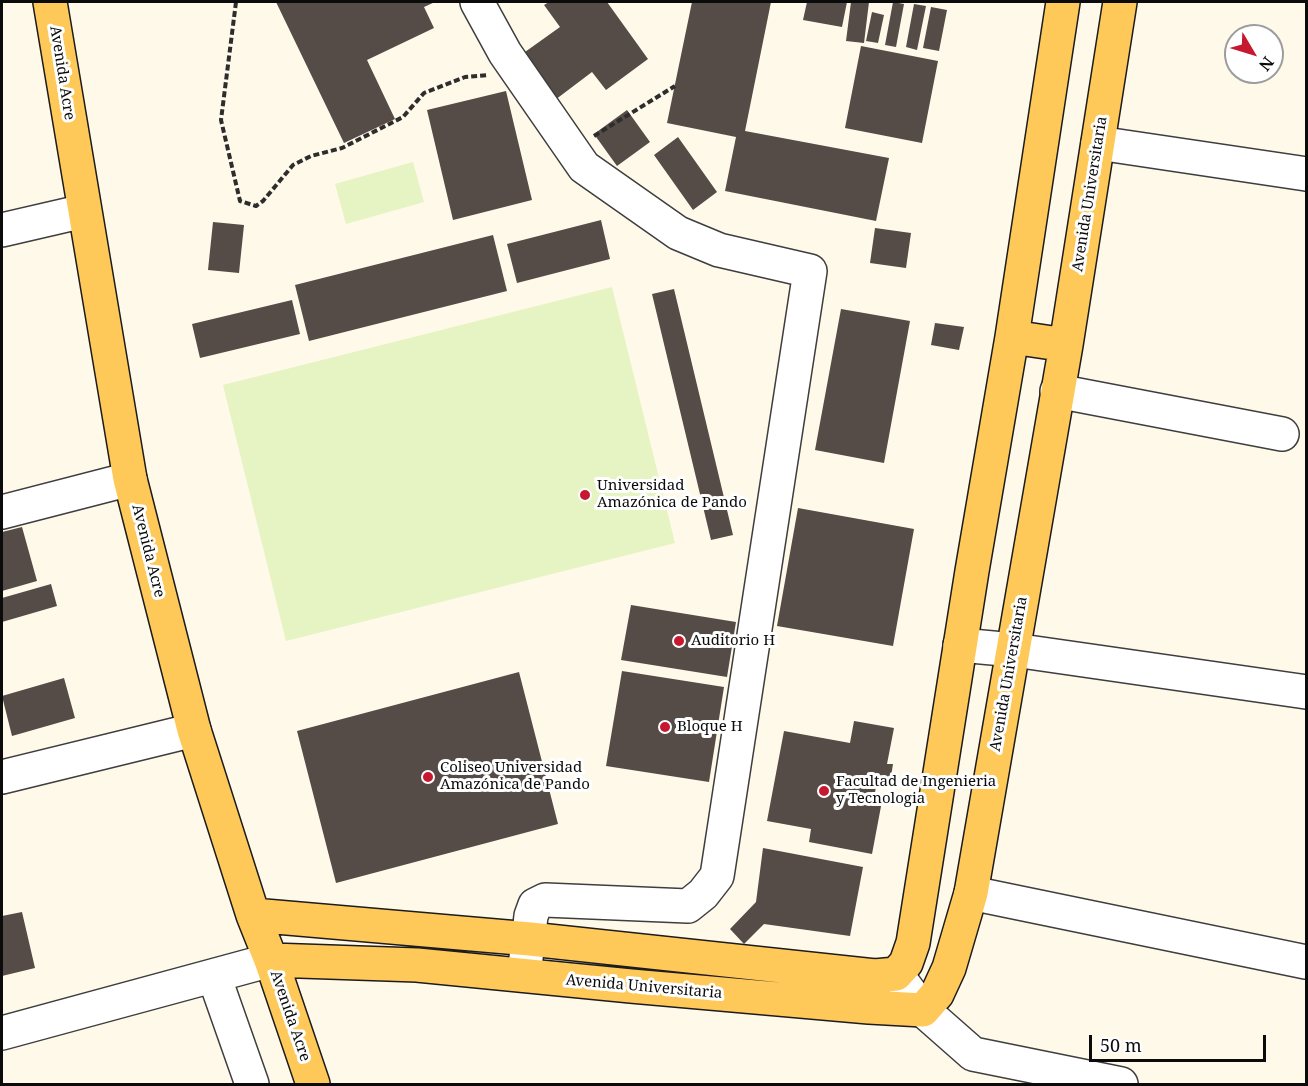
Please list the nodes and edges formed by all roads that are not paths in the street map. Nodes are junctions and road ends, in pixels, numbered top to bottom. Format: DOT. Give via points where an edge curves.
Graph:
graph roads {
  1 [pos="50,2"];
  2 [pos="477,2"];
  3 [pos="1063,2"];
  4 [pos="1114,2"];
  5 [pos="1098,143"];
  6 [pos="1306,174"];
  7 [pos="84,211"];
  8 [pos="2,230"];
  9 [pos="1012,337"];
  10 [pos="1066,345"];
  11 [pos="1057,391"];
  12 [pos="1282,434"];
  13 [pos="130,479"];
  14 [pos="2,512"];
  15 [pos="960,645"];
  16 [pos="1014,650"];
  17 [pos="1306,692"];
  18 [pos="194,730"];
  19 [pos="2,777"];
  20 [pos="970,893"];
  21 [pos="253,915"];
  22 [pos="530,939"];
  23 [pos="669,953"];
  24 [pos="271,960"];
  25 [pos="1306,962"];
  26 [pos="896,974"];
  27 [pos="524,975"];
  28 [pos="214,976"];
  29 [pos="669,989"];
  30 [pos="923,1010"];
  31 [pos="2,1033"];
  32 [pos="252,1084"];
  33 [pos="313,1084"];
  34 [pos="1121,1084"];
  1 -- 7 [label="main road, Avenida Acre"];
  2 -- 22 [label="street" via="505,53 584,166 678,233 719,250 810,271 717,876 688,906 545,900 535,905"];
  3 -- 9 [label="main road"];
  4 -- 5 [label="main road, Avenida Universitaria"];
  5 -- 6 [label="street"];
  5 -- 10 [label="main road, Avenida Universitaria"];
  7 -- 8 [label="street"];
  7 -- 13 [label="main road, Avenida Acre"];
  9 -- 10 [label="main road"];
  9 -- 15 [label="main road"];
  10 -- 11 [label="main road, Avenida Universitaria"];
  11 -- 12 [label="street"];
  11 -- 16 [label="main road, Avenida Universitaria"];
  13 -- 14 [label="street"];
  13 -- 18 [label="main road, Avenida Acre"];
  15 -- 16 [label="street"];
  15 -- 26 [label="main road" via="913,943 906,963"];
  16 -- 17 [label="street"];
  16 -- 20 [label="main road, Avenida Universitaria"];
  18 -- 19 [label="street"];
  18 -- 21 [label="main road, Avenida Acre"];
  20 -- 25 [label="street"];
  20 -- 30 [label="main road, Avenida Universitaria" via="949,968 937,994"];
  21 -- 22 [label="main road"];
  21 -- 24 [label="main road, Avenida Acre"];
  22 -- 23 [label="main road"];
  22 -- 27 [label="street"];
  23 -- 26 [label="main road" via="875,976"];
  23 -- 29 [label="main road"];
  24 -- 27 [label="main road, Avenida Universitaria" via="417,965"];
  24 -- 28 [label="street"];
  24 -- 33 [label="main road, Avenida Acre"];
  26 -- 30 [label="street"];
  27 -- 29 [label="main road, Avenida Universitaria"];
  28 -- 31 [label="street"];
  28 -- 32 [label="street"];
  29 -- 30 [label="main road, Avenida Universitaria"];
  30 -- 34 [label="street" via="973,1054"];
}
